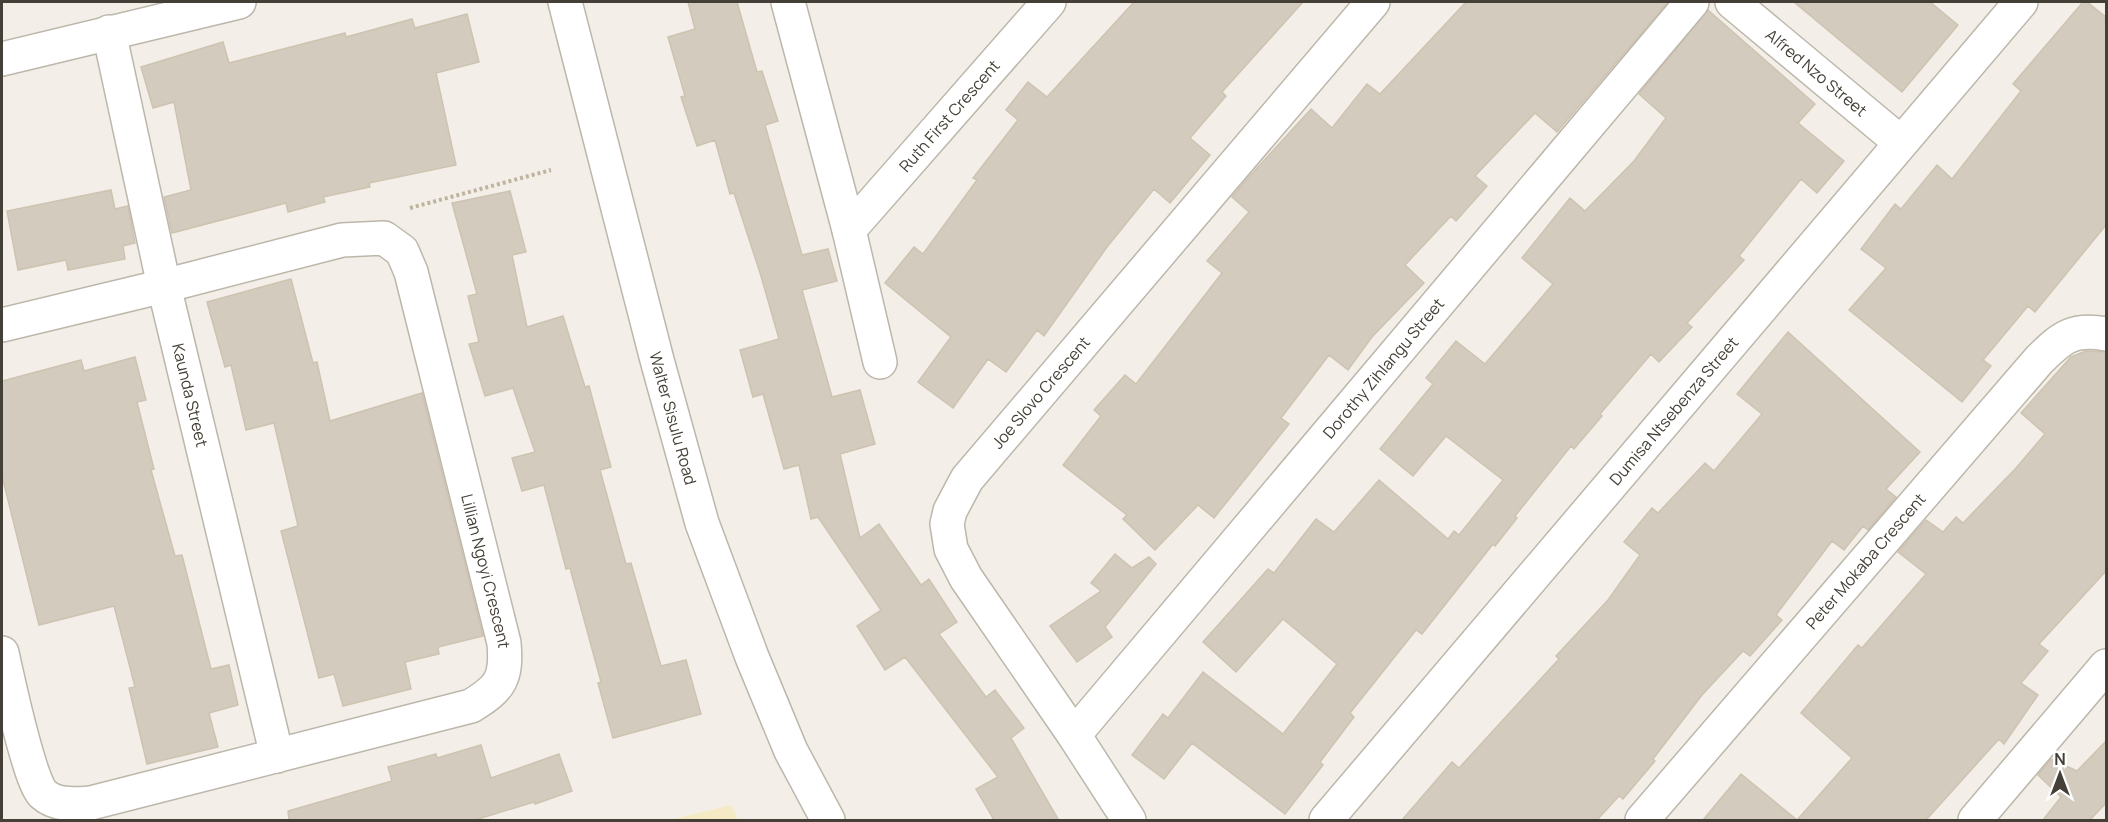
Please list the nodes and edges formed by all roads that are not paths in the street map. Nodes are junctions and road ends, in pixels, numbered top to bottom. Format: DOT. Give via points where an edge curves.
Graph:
graph roads {
  1 [pos="239,2"];
  2 [pos="565,2"];
  3 [pos="788,2"];
  4 [pos="1049,2"];
  5 [pos="1373,2"];
  6 [pos="1692,2"];
  7 [pos="1732,2"];
  8 [pos="2021,2"];
  9 [pos="109,32"];
  10 [pos="2,59"];
  11 [pos="1900,142"];
  12 [pos="849,230"];
  13 [pos="164,286"];
  14 [pos="2,325"];
  15 [pos="2106,334"];
  16 [pos="880,362"];
  17 [pos="2,653"];
  18 [pos="2106,666"];
  19 [pos="1074,735"];
  20 [pos="277,756"];
  21 [pos="828,820"];
  22 [pos="1129,820"];
  23 [pos="1326,820"];
  24 [pos="1642,820"];
  25 [pos="1975,820"];
  1 -- 9 [label="street"];
  2 -- 21 [label="street, Walter Sisulu Road" via="702,523 791,751"];
  3 -- 12 [label="street"];
  4 -- 12 [label="street, Ruth First Crescent"];
  5 -- 19 [label="street, Joe Slovo Crescent" via="968,479 950,511 947,524 951,549 961,568"];
  6 -- 19 [label="street, Dorothy Zihlangu Street"];
  7 -- 11 [label="street, Alfred Nzo Street"];
  8 -- 11 [label="street, Dumisa Ntsebenza Street"];
  9 -- 10 [label="street"];
  9 -- 13 [label="street, Kaunda Street"];
  11 -- 23 [label="street, Dumisa Ntsebenza Street"];
  12 -- 16 [label="street"];
  13 -- 14 [label="street"];
  13 -- 20 [label="street, Kaunda Street"];
  13 -- 20 [label="street, Lillian Ngoyi Crescent" via="342,240 384,238 402,251 411,272 504,643 506,665 500,682 490,695 471,706"];
  15 -- 24 [label="street, Peter Mokaba Crescent" via="2073,333 2039,360"];
  17 -- 20 [label="street, Lillian Ngoyi Crescent" via="35,780 40,793 52,801 91,803"];
  18 -- 25 [label="street"];
  19 -- 22 [label="street, Joe Slovo Crescent"];
}
